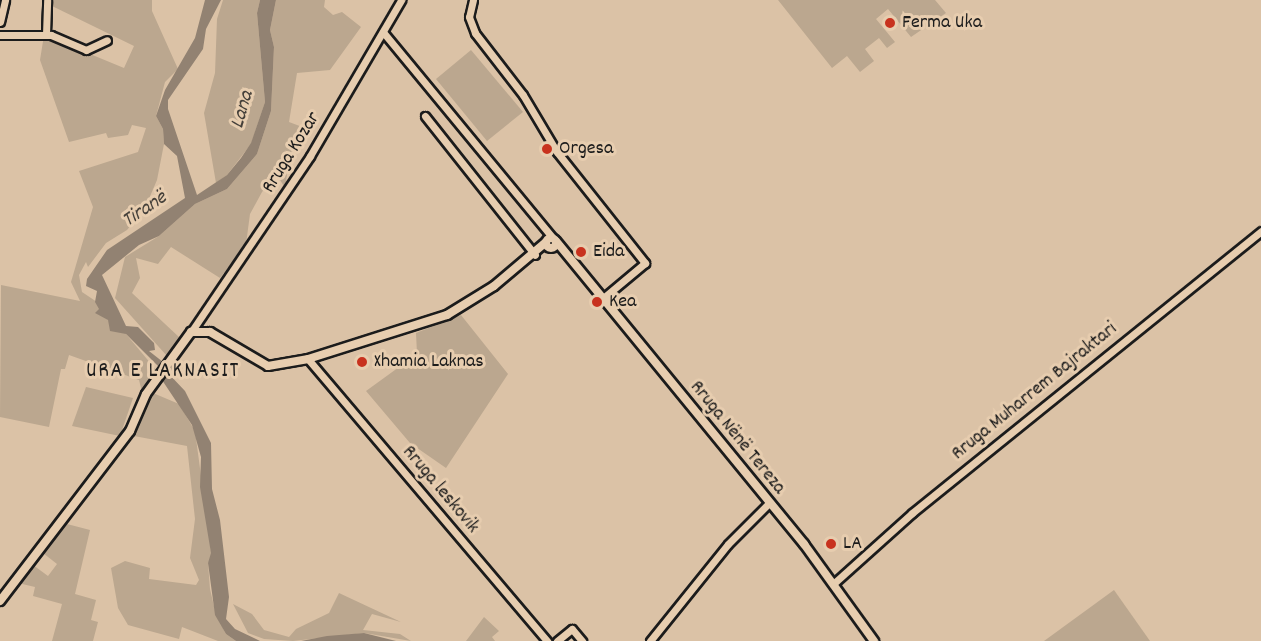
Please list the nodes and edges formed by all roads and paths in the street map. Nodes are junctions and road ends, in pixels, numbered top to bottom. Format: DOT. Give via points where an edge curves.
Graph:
graph roads {
  1 [pos="5,0"];
  2 [pos="47,0"];
  3 [pos="401,0"];
  4 [pos="473,0"];
  5 [pos="0,22"];
  6 [pos="383,32"];
  7 [pos="46,34"];
  8 [pos="0,35"];
  9 [pos="107,40"];
  10 [pos="425,116"];
  11 [pos="1261,231"];
  12 [pos="551,242"];
  13 [pos="535,255"];
  14 [pos="602,299"];
  15 [pos="204,318"];
  16 [pos="210,332"];
  17 [pos="189,334"];
  18 [pos="308,359"];
  19 [pos="769,503"];
  20 [pos="833,584"];
  21 [pos="0,601"];
  22 [pos="547,641"];
  23 [pos="557,641"];
  24 [pos="582,641"];
  25 [pos="650,641"];
  26 [pos="874,641"];
  1 -- 5 [label="street"];
  2 -- 7 [label="street"];
  3 -- 6 [label="street, Rruga Kozar"];
  4 -- 14 [label="street" via="469,17 475,33 523,94 557,152 645,263"];
  6 -- 12 [label="street"];
  6 -- 15 [label="street, Rruga Kozar" via="331,122"];
  7 -- 8 [label="street"];
  7 -- 9 [label="street" via="86,50"];
  10 -- 13 [label="street"];
  11 -- 20 [label="street, Rruga Muharrem Bajraktari" via="912,513"];
  12 -- 13 [label="main road"];
  12 -- 14 [label="main road, Rruga Nënë Tereza" via="570,258"];
  13 -- 18 [label="main road" via="447,315"];
  14 -- 19 [label="main road, Rruga Nënë Tereza"];
  15 -- 16 [label="street"];
  15 -- 17 [label="street, Rruga Kozar"];
  16 -- 17 [label="main road"];
  16 -- 18 [label="main road" via="268,366"];
  17 -- 21 [label="main road" via="146,394 130,431"];
  18 -- 22 [label="street, Rruga leskovik"];
  19 -- 20 [label="main road, Rruga Nënë Tereza"];
  19 -- 25 [label="street" via="728,544"];
  20 -- 26 [label="main road, Rruga Nënë Tereza"];
  23 -- 24 [label="street" via="572,629"];
}
